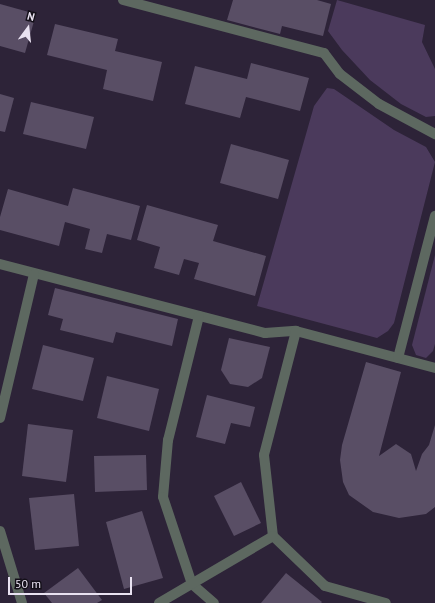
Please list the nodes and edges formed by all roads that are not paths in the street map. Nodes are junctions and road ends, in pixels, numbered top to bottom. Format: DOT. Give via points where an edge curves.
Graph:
graph roads {
  1 [pos="123,0"];
  2 [pos="435,134"];
  3 [pos="435,216"];
  4 [pos="0,264"];
  5 [pos="34,274"];
  6 [pos="199,316"];
  7 [pos="296,331"];
  8 [pos="398,358"];
  9 [pos="435,368"];
  10 [pos="0,418"];
  11 [pos="0,531"];
  12 [pos="273,536"];
  13 [pos="192,584"];
  14 [pos="22,603"];
  15 [pos="159,603"];
  16 [pos="214,603"];
  17 [pos="386,603"];
  1 -- 2 [label="street" via="324,53 340,74 379,104"];
  3 -- 8 [label="street"];
  4 -- 5 [label="street"];
  5 -- 6 [label="street"];
  5 -- 10 [label="street"];
  6 -- 7 [label="street" via="265,333"];
  6 -- 13 [label="street" via="168,440 163,497"];
  7 -- 8 [label="street"];
  7 -- 12 [label="street" via="264,455"];
  8 -- 9 [label="street"];
  11 -- 14 [label="street"];
  12 -- 13 [label="street"];
  12 -- 17 [label="street" via="325,586"];
  13 -- 15 [label="street"];
  13 -- 16 [label="street"];
}
